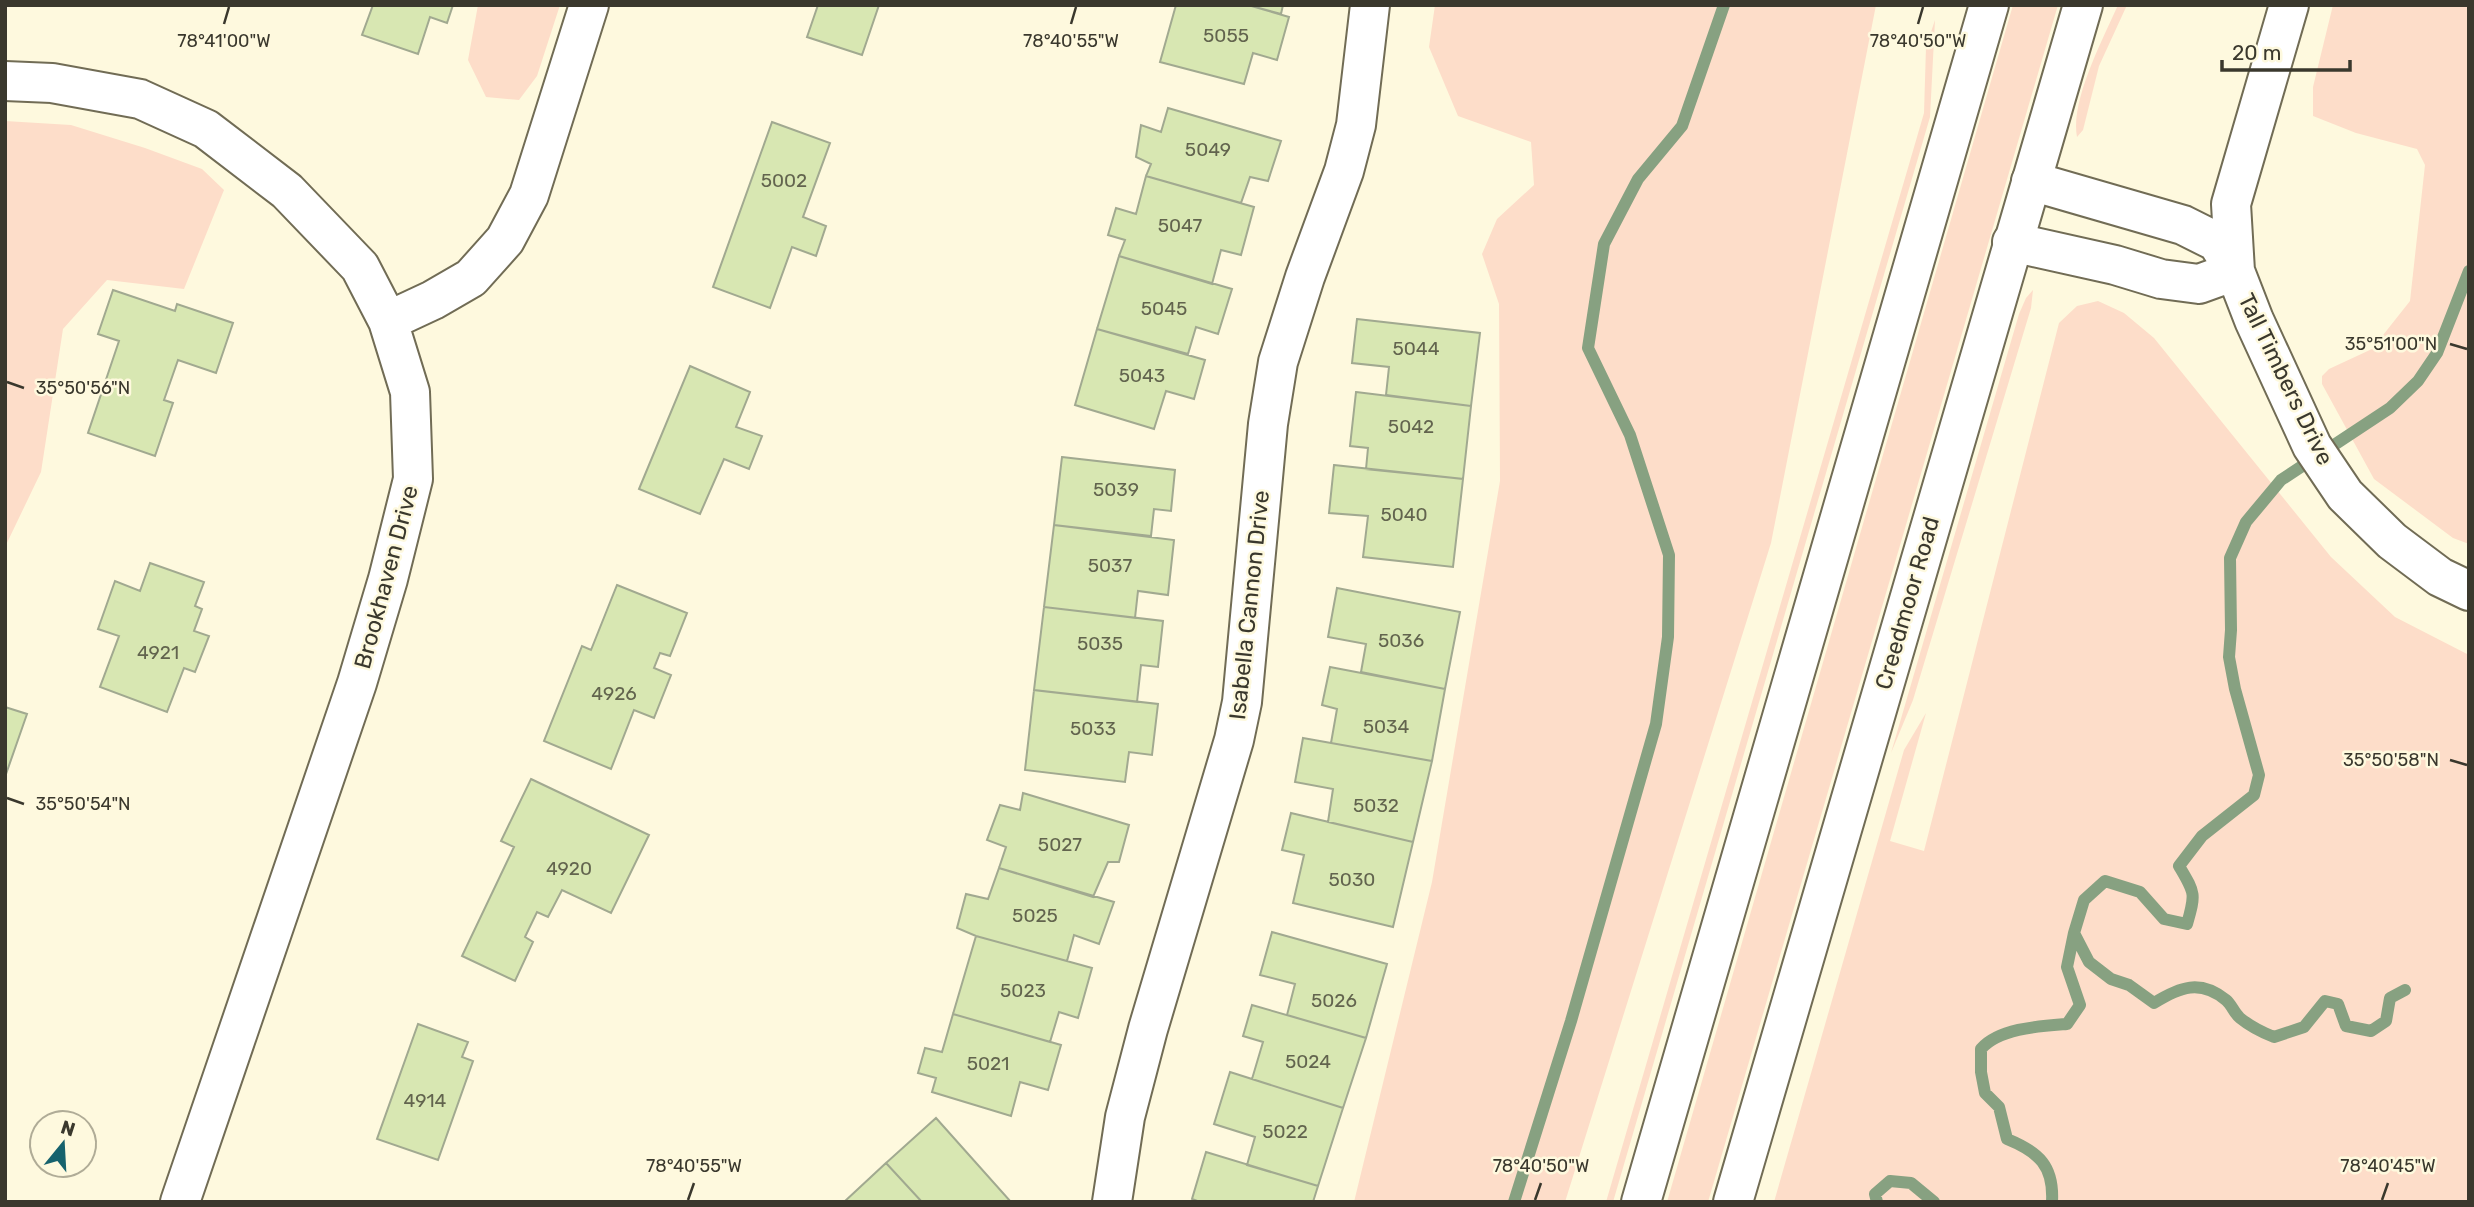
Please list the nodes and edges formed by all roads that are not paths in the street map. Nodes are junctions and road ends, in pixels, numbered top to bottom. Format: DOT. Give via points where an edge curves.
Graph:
graph roads {
  1 [pos="589,5"];
  2 [pos="1370,5"];
  3 [pos="1989,5"];
  4 [pos="2083,5"];
  5 [pos="2289,5"];
  6 [pos="5,81"];
  7 [pos="2031,181"];
  8 [pos="2012,242"];
  9 [pos="2235,271"];
  10 [pos="388,321"];
  11 [pos="2469,591"];
  12 [pos="180,1202"];
  13 [pos="1112,1202"];
  14 [pos="1640,1202"];
  15 [pos="1733,1202"];
  1 -- 10 [label="street" via="529,195 505,240 471,278"];
  2 -- 13 [label="street, Isabella Cannon Drive" via="1356,125 1278,362 1242,702 1234,740 1145,1041 1125,1117"];
  3 -- 14 [label="street"];
  4 -- 7 [label="street, Creedmoor Road"];
  5 -- 9 [label="street" via="2231,204"];
  6 -- 10 [label="street, Brookhaven Drive" via="52,83 140,99 205,129 287,191 360,267"];
  7 -- 8 [label="street, Creedmoor Road"];
  7 -- 9 [label="street, Tall Timbers Drive" via="2183,225 2217,242"];
  8 -- 9 [label="street, Tall Timbers Drive" via="2199,284"];
  8 -- 15 [label="street, Creedmoor Road"];
  9 -- 11 [label="street, Tall Timbers Drive" via="2312,446 2345,495 2402,548 2440,577"];
  10 -- 12 [label="street, Brookhaven Drive" via="410,392 413,480 357,683"];
}
